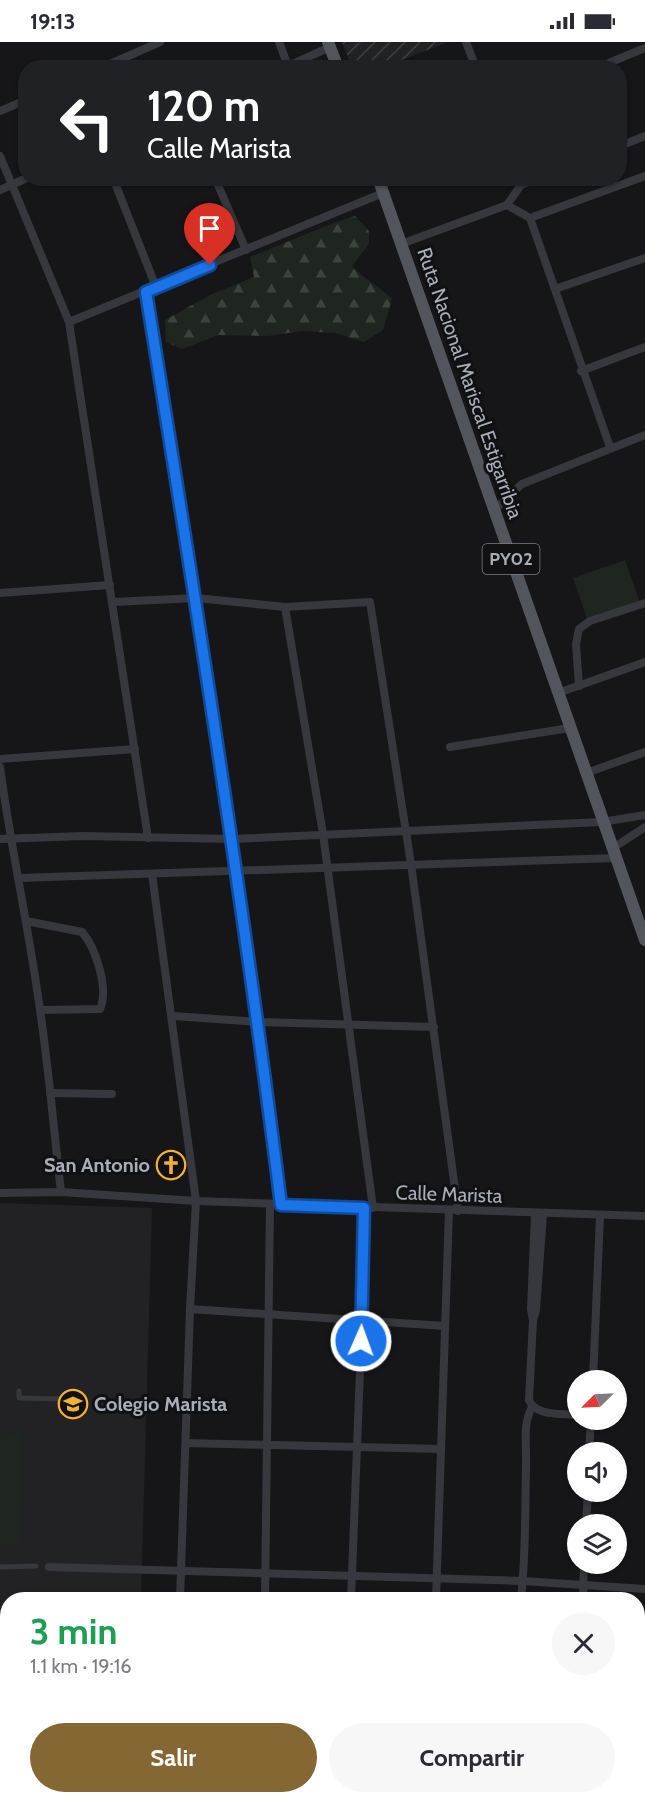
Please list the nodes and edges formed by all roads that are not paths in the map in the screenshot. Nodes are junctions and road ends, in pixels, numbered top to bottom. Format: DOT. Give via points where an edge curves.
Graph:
graph roads {
  1 [pos="160,42"];
  2 [pos="279,42"];
  3 [pos="466,42"];
  4 [pos="329,45"];
  5 [pos="645,48"];
  6 [pos="119,60"];
  7 [pos="284,60"];
  8 [pos="300,60"];
  9 [pos="335,60"];
  10 [pos="473,60"];
  11 [pos="616,60"];
  12 [pos="18,103"];
  13 [pos="0,111"];
  14 [pos="645,136"];
  15 [pos="627,143"];
  16 [pos="0,156"];
  17 [pos="645,176"];
  18 [pos="18,182"];
  19 [pos="627,183"];
  20 [pos="11,185"];
  21 [pos="116,186"];
  22 [pos="218,186"];
  23 [pos="381,186"];
  24 [pos="518,186"];
  25 [pos="618,186"];
  26 [pos="0,190"];
  27 [pos="383,193"];
  28 [pos="507,205"];
  29 [pos="530,218"];
  30 [pos="401,244"];
  31 [pos="246,250"];
  32 [pos="645,258"];
  33 [pos="156,287"];
  34 [pos="555,289"];
  35 [pos="146,292"];
  36 [pos="69,322"];
  37 [pos="645,347"];
  38 [pos="581,371"];
  39 [pos="645,435"];
  40 [pos="610,447"];
  41 [pos="494,510"];
  42 [pos="110,585"];
  43 [pos="0,593"];
  44 [pos="196,598"];
  45 [pos="113,602"];
  46 [pos="645,603"];
  47 [pos="285,607"];
  48 [pos="645,663"];
  49 [pos="579,686"];
  50 [pos="558,693"];
  51 [pos="570,728"];
  52 [pos="450,747"];
  53 [pos="135,749"];
  54 [pos="645,752"];
  55 [pos="0,759"];
  56 [pos="0,767"];
  57 [pos="586,773"];
  58 [pos="645,815"];
  59 [pos="602,822"];
  60 [pos="645,826"];
  61 [pos="404,831"];
  62 [pos="323,834"];
  63 [pos="9,837"];
  64 [pos="0,838"];
  65 [pos="148,838"];
  66 [pos="232,839"];
  67 [pos="614,853"];
  68 [pos="411,864"];
  69 [pos="327,868"];
  70 [pos="235,871"];
  71 [pos="152,873"];
  72 [pos="19,878"];
  73 [pos="26,921"];
  74 [pos="645,940"];
  75 [pos="40,1010"];
  76 [pos="173,1016"];
  77 [pos="259,1022"];
  78 [pos="349,1026"];
  79 [pos="434,1027"];
  80 [pos="50,1094"];
  81 [pos="112,1094"];
  82 [pos="61,1192"];
  83 [pos="0,1193"];
  84 [pos="196,1202"];
  85 [pos="270,1204"];
  86 [pos="281,1205"];
  87 [pos="368,1208"];
  88 [pos="449,1210"];
  89 [pos="458,1211"];
  90 [pos="539,1214"];
  91 [pos="600,1216"];
  92 [pos="645,1216"];
  93 [pos="190,1309"];
  94 [pos="270,1314"];
  95 [pos="362,1320"];
  96 [pos="445,1326"];
  97 [pos="593,1370"];
  98 [pos="19,1391"];
  99 [pos="61,1399"];
  100 [pos="532,1407"];
  101 [pos="567,1413"];
  102 [pos="186,1443"];
  103 [pos="267,1445"];
  104 [pos="357,1447"];
  105 [pos="441,1449"];
  106 [pos="0,1566"];
  107 [pos="36,1566"];
  108 [pos="49,1566"];
  109 [pos="181,1571"];
  110 [pos="266,1574"];
  111 [pos="583,1574"];
  112 [pos="352,1576"];
  113 [pos="436,1579"];
  114 [pos="523,1581"];
  115 [pos="583,1584"];
  116 [pos="645,1589"];
  117 [pos="180,1592"];
  118 [pos="265,1592"];
  119 [pos="351,1592"];
  120 [pos="436,1592"];
  121 [pos="522,1592"];
  122 [pos="583,1592"];
  1 -- 6 [label="street"];
  2 -- 7 [label="street"];
  3 -- 10 [label="street"];
  4 -- 8 [label="street"];
  4 -- 9 [label="main road"];
  5 -- 11 [label="street"];
  12 -- 13 [label="street"];
  14 -- 15 [label="street"];
  16 -- 20 [label="street"];
  17 -- 19 [label="street"];
  18 -- 20 [label="street"];
  20 -- 26 [label="street"];
  20 -- 36 [label="street"];
  21 -- 33 [label="street"];
  22 -- 31 [label="street"];
  23 -- 27 [label="main road, Ruta Nacional Mariscal Estigarribia / PY02"];
  24 -- 28 [label="street"];
  25 -- 29 [label="street"];
  27 -- 30 [label="main road, Ruta Nacional Mariscal Estigarribia / PY02"];
  27 -- 31 [label="street"];
  28 -- 29 [label="street"];
  28 -- 30 [label="street"];
  29 -- 34 [label="street"];
  30 -- 41 [label="main road, Ruta Nacional Mariscal Estigarribia / PY02"];
  31 -- 33 [label="street"];
  32 -- 34 [label="street"];
  33 -- 35 [label="street"];
  34 -- 38 [label="street"];
  35 -- 36 [label="street"];
  35 -- 44 [label="street"];
  36 -- 42 [label="street"];
  37 -- 38 [label="street"];
  38 -- 40 [label="street"];
  39 -- 40 [label="street"];
  40 -- 41 [label="street" via="522,484"];
  41 -- 50 [label="main road, Ruta Nacional Mariscal Estigarribia / PY02"];
  42 -- 43 [label="street"];
  42 -- 45 [label="street"];
  44 -- 45 [label="street"];
  44 -- 47 [label="street"];
  44 -- 66 [label="street"];
  45 -- 53 [label="street"];
  46 -- 49 [label="street" via="590,621 579,629"];
  47 -- 61 [label="street" via="370,602"];
  47 -- 62 [label="street"];
  48 -- 49 [label="street"];
  49 -- 50 [label="street"];
  50 -- 51 [label="main road, Ruta Nacional Mariscal Estigarribia / PY02"];
  51 -- 52 [label="street"];
  51 -- 57 [label="main road, Ruta Nacional Mariscal Estigarribia / PY02"];
  53 -- 55 [label="street"];
  53 -- 65 [label="street"];
  54 -- 57 [label="street"];
  56 -- 63 [label="street"];
  57 -- 59 [label="main road, Ruta Nacional Mariscal Estigarribia / PY02"];
  58 -- 59 [label="street"];
  59 -- 61 [label="street"];
  59 -- 67 [label="main road, Ruta Nacional Mariscal Estigarribia / PY02"];
  60 -- 67 [label="street"];
  61 -- 62 [label="street"];
  61 -- 68 [label="street"];
  62 -- 66 [label="street"];
  62 -- 69 [label="street"];
  63 -- 64 [label="street"];
  63 -- 65 [label="street"];
  63 -- 72 [label="street"];
  65 -- 66 [label="street"];
  66 -- 70 [label="street"];
  67 -- 68 [label="street"];
  67 -- 74 [label="main road, Ruta Nacional Mariscal Estigarribia / PY02"];
  68 -- 69 [label="street"];
  68 -- 79 [label="street"];
  69 -- 70 [label="street"];
  69 -- 78 [label="street"];
  70 -- 71 [label="street"];
  70 -- 77 [label="street"];
  71 -- 72 [label="street"];
  71 -- 76 [label="street"];
  72 -- 73 [label="street"];
  73 -- 75 [label="street"];
  73 -- 75 [label="street" via="82,932 91,947 103,989 100,1009"];
  75 -- 80 [label="street"];
  76 -- 77 [label="street"];
  76 -- 84 [label="street"];
  77 -- 78 [label="street"];
  77 -- 86 [label="street"];
  78 -- 79 [label="street"];
  78 -- 87 [label="street"];
  79 -- 89 [label="street"];
  80 -- 81 [label="street"];
  80 -- 82 [label="street"];
  82 -- 83 [label="street, Calle Marista"];
  82 -- 84 [label="street, Calle Marista"];
  84 -- 85 [label="street, Calle Marista"];
  84 -- 93 [label="street"];
  85 -- 86 [label="street, Calle Marista"];
  85 -- 94 [label="street"];
  86 -- 87 [label="street, Calle Marista"];
  87 -- 88 [label="street, Calle Marista"];
  87 -- 95 [label="street"];
  88 -- 89 [label="street, Calle Marista"];
  88 -- 96 [label="street"];
  89 -- 90 [label="street, Calle Marista"];
  90 -- 91 [label="street, Calle Marista"];
  90 -- 100 [label="street" via="531,1309"];
  91 -- 92 [label="street, Calle Marista"];
  91 -- 97 [label="street"];
  93 -- 94 [label="street"];
  93 -- 102 [label="street"];
  94 -- 95 [label="street"];
  94 -- 103 [label="street"];
  95 -- 96 [label="street"];
  95 -- 104 [label="street"];
  96 -- 105 [label="street"];
  98 -- 99 [label="street" via="19,1398"];
  100 -- 101 [label="street" via="541,1412"];
  100 -- 114 [label="street" via="525,1419 524,1432"];
  102 -- 103 [label="street"];
  102 -- 109 [label="street"];
  103 -- 104 [label="street"];
  103 -- 110 [label="street"];
  104 -- 105 [label="street"];
  104 -- 112 [label="street"];
  105 -- 113 [label="street"];
  106 -- 107 [label="street"];
  108 -- 109 [label="street"];
  109 -- 110 [label="street"];
  109 -- 117 [label="street"];
  110 -- 112 [label="street"];
  110 -- 118 [label="street"];
  111 -- 115 [label="street"];
  112 -- 113 [label="street"];
  112 -- 119 [label="street"];
  113 -- 114 [label="street"];
  113 -- 120 [label="street"];
  114 -- 115 [label="street"];
  114 -- 121 [label="street"];
  115 -- 116 [label="street"];
  115 -- 122 [label="street"];
}
